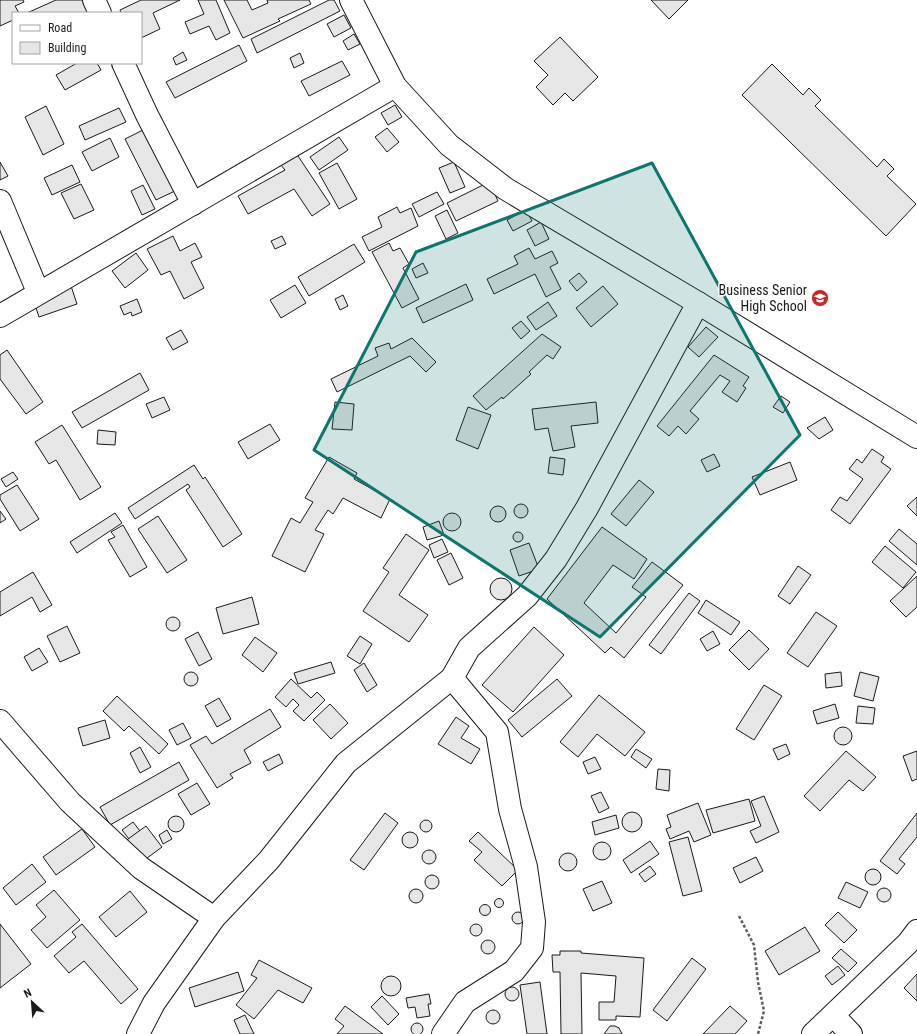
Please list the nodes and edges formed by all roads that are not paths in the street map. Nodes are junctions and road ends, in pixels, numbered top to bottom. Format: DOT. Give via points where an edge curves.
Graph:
graph roads {
  1 [pos="94,0"];
  2 [pos="351,0"];
  3 [pos="100,12"];
  4 [pos="123,64"];
  5 [pos="395,86"];
  6 [pos="0,201"];
  7 [pos="193,204"];
  8 [pos="38,292"];
  9 [pos="698,303"];
  10 [pos="0,316"];
  11 [pos="917,437"];
  12 [pos="452,678"];
  13 [pos="0,721"];
  14 [pos="214,918"];
  15 [pos="917,931"];
  16 [pos="834,1016"];
  17 [pos="138,1034"];
  18 [pos="443,1034"];
  19 [pos="813,1034"];
  20 [pos="851,1034"];
  1 -- 3 [label="street"];
  2 -- 5 [label="street"];
  4 -- 7 [label="street"];
  5 -- 7 [label="street"];
  5 -- 9 [label="street" via="450,145 506,190"];
  6 -- 8 [label="street"];
  7 -- 8 [label="street"];
  8 -- 10 [label="street"];
  9 -- 11 [label="street"];
  9 -- 12 [label="street" via="587,508 556,559 527,596 470,648"];
  12 -- 14 [label="street" via="346,763 269,860"];
  12 -- 18 [label="street" via="497,732 510,809 526,867 534,922 532,948 514,971 465,1002"];
  13 -- 14 [label="street" via="70,802 130,858"];
  14 -- 17 [label="street" via="154,1003"];
  15 -- 16 [label="street"];
  16 -- 19 [label="street"];
  16 -- 20 [label="street"];
}
